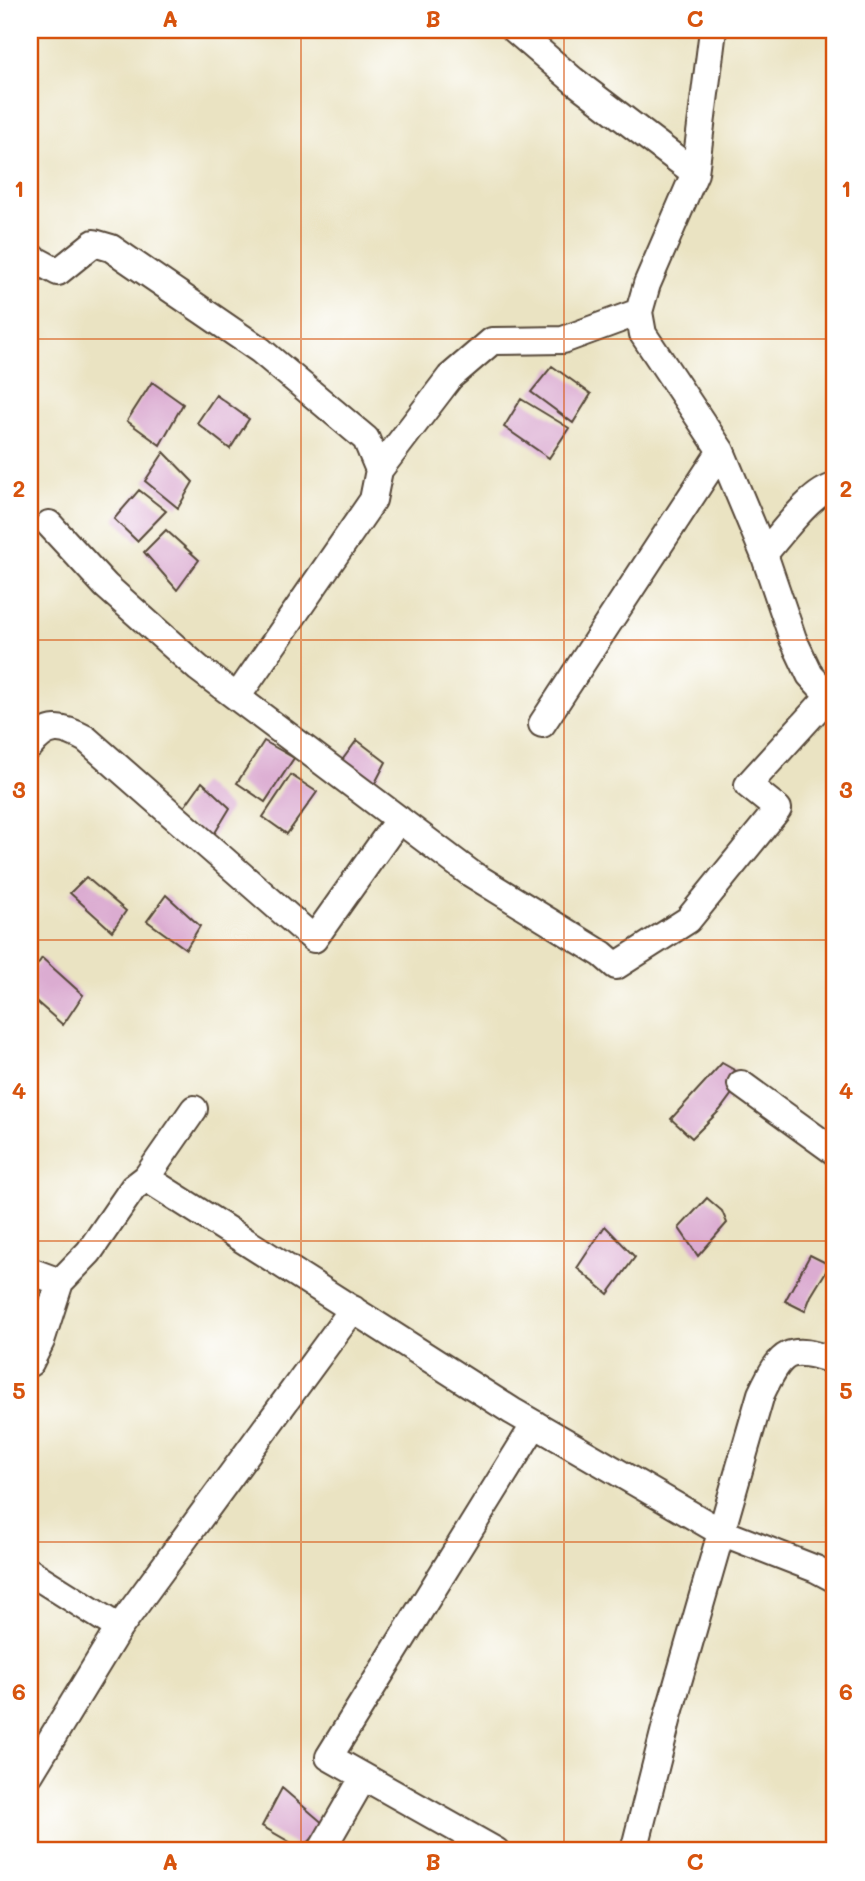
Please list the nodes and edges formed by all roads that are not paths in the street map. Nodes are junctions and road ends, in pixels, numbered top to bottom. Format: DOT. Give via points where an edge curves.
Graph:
graph roads {
  1 [pos="515,30"];
  2 [pos="713,30"];
  3 [pos="695,173"];
  4 [pos="30,257"];
  5 [pos="639,312"];
  6 [pos="721,451"];
  7 [pos="379,470"];
  8 [pos="835,487"];
  9 [pos="49,524"];
  10 [pos="764,554"];
  11 [pos="237,697"];
  12 [pos="832,699"];
  13 [pos="542,724"];
  14 [pos="30,746"];
  15 [pos="399,819"];
  16 [pos="741,1084"];
  17 [pos="194,1109"];
  18 [pos="831,1140"];
  19 [pos="146,1178"];
  20 [pos="30,1270"];
  21 [pos="60,1282"];
  22 [pos="353,1309"];
  23 [pos="835,1361"];
  24 [pos="30,1363"];
  25 [pos="535,1424"];
  26 [pos="721,1532"];
  27 [pos="30,1572"];
  28 [pos="835,1579"];
  29 [pos="119,1628"];
  30 [pos="30,1774"];
  31 [pos="363,1778"];
  32 [pos="321,1851"];
  33 [pos="496,1851"];
  34 [pos="634,1851"];
  1 -- 3 [label="street"];
  2 -- 3 [label="street"];
  3 -- 5 [label="street"];
  4 -- 7 [label="street" via="58,272 94,243 111,248 260,350 366,439"];
  5 -- 6 [label="street" via="643,334"];
  5 -- 7 [label="street" via="563,340 492,341 450,377"];
  6 -- 10 [label="street"];
  6 -- 13 [label="street"];
  7 -- 11 [label="street" via="373,500"];
  8 -- 10 [label="street" via="811,501"];
  9 -- 11 [label="street" via="106,586"];
  10 -- 12 [label="street" via="793,639 810,675"];
  11 -- 15 [label="street"];
  12 -- 15 [label="street" via="748,785 778,809 688,920 616,966 470,873"];
  14 -- 15 [label="street" via="39,734 55,728 86,738 314,939"];
  16 -- 18 [label="street"];
  17 -- 19 [label="street"];
  19 -- 21 [label="street" via="133,1188 89,1252"];
  19 -- 22 [label="street"];
  20 -- 21 [label="street"];
  21 -- 24 [label="street"];
  22 -- 25 [label="street"];
  22 -- 29 [label="street"];
  23 -- 26 [label="street" via="808,1352 788,1353 774,1366 761,1394"];
  25 -- 26 [label="street"];
  25 -- 31 [label="street" via="329,1757"];
  26 -- 28 [label="street"];
  26 -- 34 [label="street"];
  27 -- 29 [label="street"];
  29 -- 30 [label="street"];
  31 -- 32 [label="street"];
  31 -- 33 [label="street"];
}
